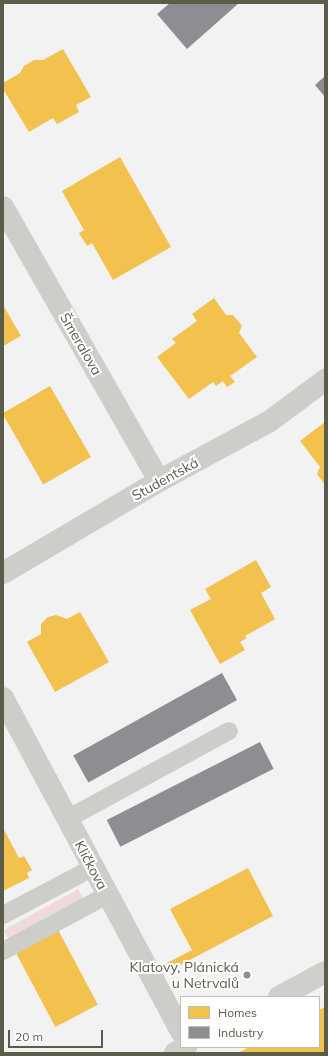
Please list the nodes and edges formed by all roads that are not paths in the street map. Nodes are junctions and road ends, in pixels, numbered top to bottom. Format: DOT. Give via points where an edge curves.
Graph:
graph roads {
  1 [pos="3,207"];
  2 [pos="325,380"];
  3 [pos="160,481"];
  4 [pos="3,573"];
  5 [pos="3,698"];
  6 [pos="229,730"];
  7 [pos="67,820"];
  8 [pos="92,868"];
  9 [pos="107,895"];
  10 [pos="3,915"];
  11 [pos="3,951"];
  12 [pos="325,972"];
  13 [pos="281,996"];
  14 [pos="180,1029"];
  15 [pos="184,1048"];
  16 [pos="175,1053"];
  1 -- 3 [label="street, Šmeralova"];
  2 -- 3 [label="street, Studentská" via="270,421"];
  3 -- 4 [label="street, Studentská"];
  5 -- 7 [label="street, Kličkova"];
  6 -- 7 [label="lane"];
  7 -- 8 [label="street, Kličkova"];
  8 -- 9 [label="street, Kličkova"];
  8 -- 10 [label="lane"];
  9 -- 11 [label="lane"];
  9 -- 14 [label="street, Kličkova"];
  12 -- 13 [label="main road"];
  15 -- 16 [label="main road"];
}
